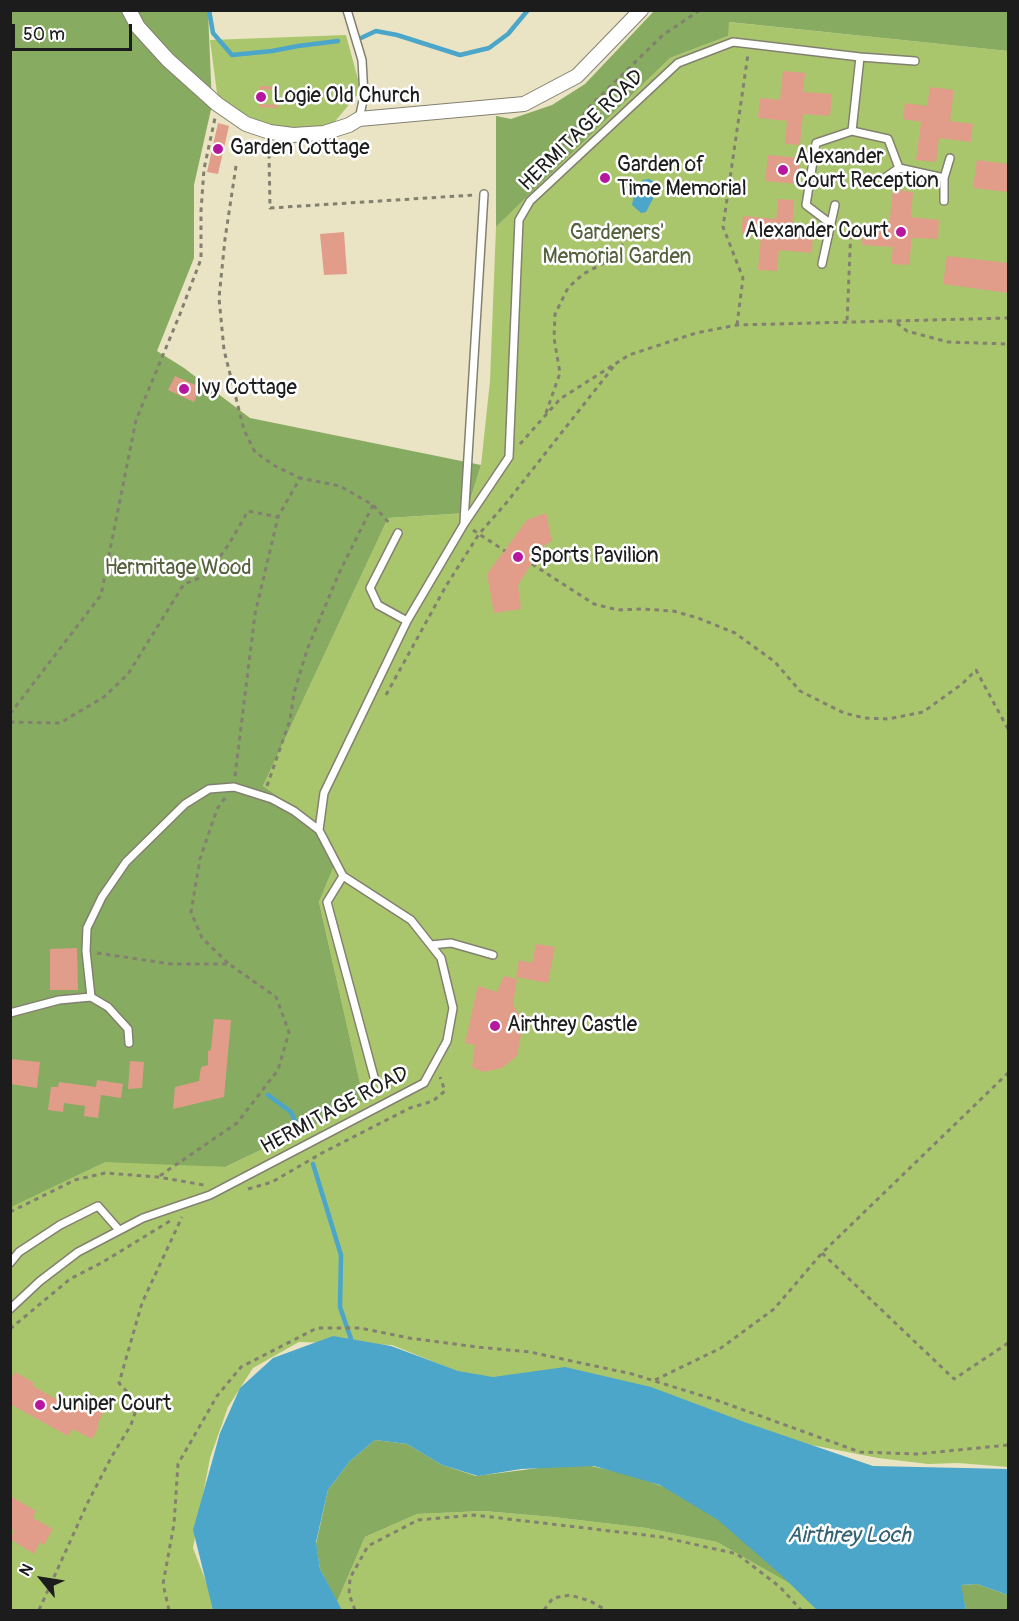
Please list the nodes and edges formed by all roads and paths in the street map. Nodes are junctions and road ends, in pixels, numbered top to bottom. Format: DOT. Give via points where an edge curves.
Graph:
graph roads {
  1 [pos="129,10"];
  2 [pos="347,10"];
  3 [pos="641,10"];
  4 [pos="700,10"];
  5 [pos="750,44"];
  6 [pos="860,57"];
  7 [pos="915,61"];
  8 [pos="217,104"];
  9 [pos="359,119"];
  10 [pos="852,131"];
  11 [pos="269,154"];
  12 [pos="950,158"];
  13 [pos="553,164"];
  14 [pos="236,166"];
  15 [pos="898,168"];
  16 [pos="886,177"];
  17 [pos="944,178"];
  18 [pos="484,194"];
  19 [pos="944,201"];
  20 [pos="835,205"];
  21 [pos="831,224"];
  22 [pos="626,240"];
  23 [pos="822,264"];
  24 [pos="1008,318"];
  25 [pos="896,321"];
  26 [pos="847,323"];
  27 [pos="737,325"];
  28 [pos="1008,344"];
  29 [pos="617,362"];
  30 [pos="546,415"];
  31 [pos="509,457"];
  32 [pos="300,478"];
  33 [pos="373,505"];
  34 [pos="278,517"];
  35 [pos="464,524"];
  36 [pos="398,533"];
  37 [pos="479,534"];
  38 [pos="505,551"];
  39 [pos="532,564"];
  40 [pos="407,621"];
  41 [pos="382,701"];
  42 [pos="10,714"];
  43 [pos="10,722"];
  44 [pos="1008,729"];
  45 [pos="234,787"];
  46 [pos="263,796"];
  47 [pos="318,830"];
  48 [pos="343,876"];
  49 [pos="431,945"];
  50 [pos="86,951"];
  51 [pos="493,954"];
  52 [pos="229,964"];
  53 [pos="91,997"];
  54 [pos="10,1013"];
  55 [pos="129,1043"];
  56 [pos="1008,1073"];
  57 [pos="374,1077"];
  58 [pos="158,1177"];
  59 [pos="222,1189"];
  60 [pos="10,1212"];
  61 [pos="184,1213"];
  62 [pos="119,1230"];
  63 [pos="822,1253"];
  64 [pos="10,1263"];
  65 [pos="10,1309"];
  66 [pos="1008,1343"];
  67 [pos="653,1380"];
  68 [pos="1008,1445"];
  69 [pos="39,1611"];
  70 [pos="169,1611"];
  71 [pos="355,1611"];
  72 [pos="544,1611"];
  73 [pos="606,1611"];
  74 [pos="801,1611"];
  1 -- 8 [label="street" via="138,27 168,60"];
  2 -- 9 [label="lane" via="362,60 364,96"];
  3 -- 9 [label="street" via="577,76 524,104"];
  4 -- 13 [label="path" via="663,35 587,109"];
  5 -- 6 [label="lane, HERMITAGE ROAD"];
  5 -- 27 [label="path" via="723,227 743,278"];
  5 -- 31 [label="lane, HERMITAGE ROAD" via="733,42 678,63 530,201 519,220"];
  6 -- 7 [label="lane, HERMITAGE ROAD"];
  6 -- 10 [label="lane"];
  8 -- 9 [label="street" via="246,124 293,135 324,133"];
  8 -- 42 [label="path" via="204,169 201,259 136,420 100,595"];
  10 -- 15 [label="lane" via="888,139"];
  10 -- 21 [label="lane" via="816,143 806,205"];
  11 -- 18 [label="path" via="270,208"];
  12 -- 17 [label="lane"];
  14 -- 32 [label="path" via="219,298 224,350 244,430 255,452"];
  15 -- 16 [label="lane"];
  15 -- 17 [label="lane"];
  17 -- 19 [label="lane"];
  18 -- 35 [label="lane"];
  20 -- 21 [label="lane"];
  21 -- 23 [label="lane"];
  21 -- 26 [label="path" via="851,227"];
  22 -- 30 [label="path" via="610,260 583,274 568,288 555,314 554,338 560,373"];
  24 -- 25 [label="path"];
  25 -- 26 [label="path"];
  25 -- 28 [label="path" via="907,331 948,342"];
  26 -- 27 [label="path"];
  27 -- 29 [label="path" via="696,333"];
  29 -- 30 [label="path" via="560,399"];
  29 -- 37 [label="path"];
  30 -- 31 [label="path"];
  31 -- 35 [label="lane"];
  32 -- 33 [label="path" via="340,486"];
  32 -- 34 [label="path"];
  33 -- 36 [label="path"];
  33 -- 46 [label="path" via="307,650 290,720"];
  34 -- 43 [label="path" via="248,511 207,575 184,584 128,674 104,697 60,723"];
  34 -- 45 [label="path" via="255,614"];
  35 -- 37 [label="path"];
  35 -- 40 [label="lane"];
  36 -- 40 [label="lane" via="370,588 378,605"];
  37 -- 38 [label="path"];
  37 -- 41 [label="path"];
  39 -- 44 [label="path" via="594,604 618,610 673,611 735,633 775,662 800,691 854,715 888,719 923,712 976,670"];
  40 -- 47 [label="lane" via="324,793"];
  45 -- 46 [label="lane"];
  45 -- 50 [label="lane" via="209,789 185,804 126,862 87,928"];
  45 -- 52 [label="path" via="217,809 210,829 200,859 191,912 202,938"];
  46 -- 47 [label="lane" via="294,811"];
  47 -- 48 [label="lane, HERMITAGE ROAD"];
  48 -- 49 [label="lane, HERMITAGE ROAD" via="411,920"];
  48 -- 57 [label="lane" via="327,902"];
  49 -- 51 [label="lane" via="451,943"];
  49 -- 59 [label="lane, HERMITAGE ROAD" via="441,958 453,1008 447,1041 424,1083"];
  50 -- 52 [label="path" via="171,964"];
  50 -- 53 [label="lane"];
  52 -- 58 [label="path" via="276,998 289,1032 278,1070 237,1123"];
  53 -- 54 [label="lane" via="59,1000"];
  53 -- 55 [label="lane" via="108,1007 128,1029"];
  56 -- 63 [label="path"];
  58 -- 59 [label="path"];
  58 -- 60 [label="path" via="105,1173 75,1180"];
  59 -- 62 [label="lane, HERMITAGE ROAD"];
  61 -- 69 [label="path" via="142,1303 119,1383 136,1410 131,1425 88,1502"];
  62 -- 64 [label="lane" via="98,1206 60,1225 19,1252"];
  62 -- 65 [label="lane, HERMITAGE ROAD" via="78,1252"];
  63 -- 66 [label="path" via="954,1379"];
  63 -- 67 [label="path" via="774,1310 721,1348"];
  67 -- 68 [label="path" via="860,1452 917,1455"];
  67 -- 70 [label="path" via="530,1352 358,1328 317,1328 241,1367 212,1406 178,1464 174,1524 163,1584"];
  71 -- 74 [label="path" via="350,1578 368,1546 418,1520 474,1515 662,1537 737,1554 780,1587"];
  72 -- 73 [label="path" via="553,1598 570,1595"];
}
